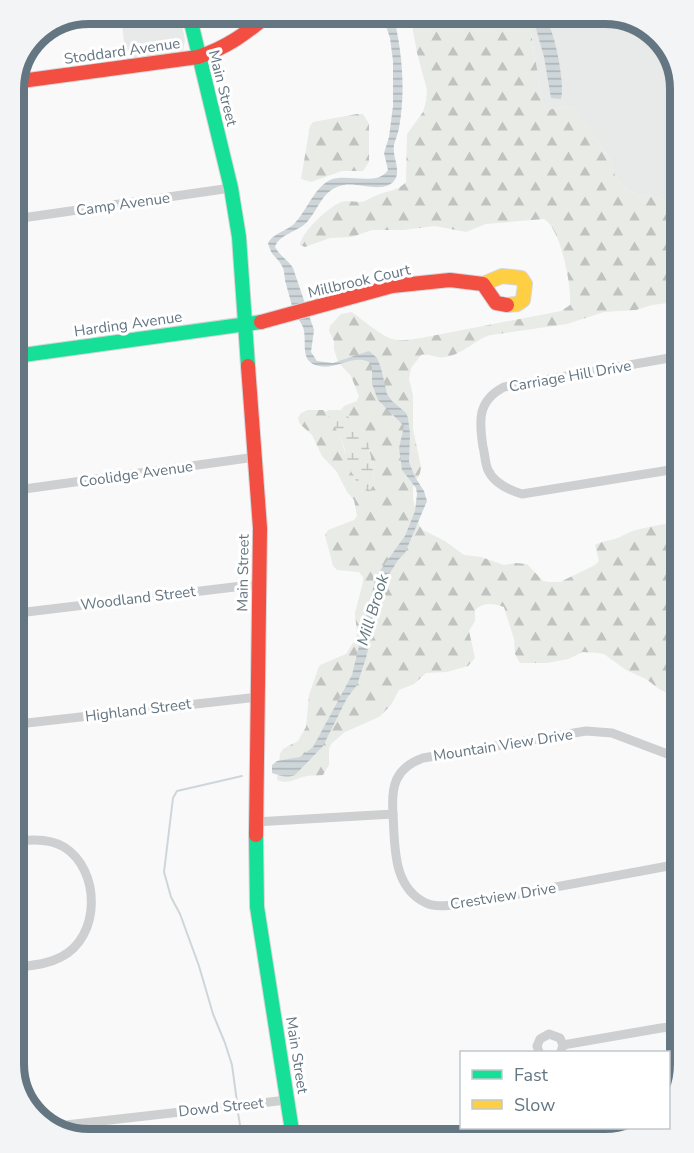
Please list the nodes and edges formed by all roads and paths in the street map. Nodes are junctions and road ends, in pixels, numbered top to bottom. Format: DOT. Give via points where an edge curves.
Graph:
graph roads {
  1 [pos="191,24"];
  2 [pos="258,24"];
  3 [pos="198,57"];
  4 [pos="25,81"];
  5 [pos="231,188"];
  6 [pos="24,218"];
  7 [pos="483,284"];
  8 [pos="245,325"];
  9 [pos="24,356"];
  10 [pos="670,358"];
  11 [pos="256,457"];
  12 [pos="670,470"];
  13 [pos="24,489"];
  14 [pos="259,584"];
  15 [pos="24,612"];
  16 [pos="258,697"];
  17 [pos="24,723"];
  18 [pos="670,755"];
  19 [pos="393,814"];
  20 [pos="255,822"];
  21 [pos="24,840"];
  22 [pos="670,866"];
  23 [pos="24,966"];
  24 [pos="670,1027"];
  25 [pos="562,1049"];
  26 [pos="539,1051"];
  27 [pos="287,1100"];
  28 [pos="66,1125"];
  29 [pos="292,1129"];
  1 -- 3 [label="main road, Main Street"];
  2 -- 3 [label="main road, Stoddard Avenue" via="241,39"];
  3 -- 4 [label="main road, Stoddard Avenue"];
  3 -- 5 [label="main road, Main Street"];
  5 -- 6 [label="street, Camp Avenue"];
  5 -- 8 [label="main road, Main Street"];
  7 -- 8 [label="main road, Millbrook Court" via="450,280 392,286"];
  8 -- 9 [label="main road, Harding Avenue"];
  8 -- 11 [label="main road, Main Street"];
  10 -- 12 [label="street, Carriage Hill Drive" via="504,387 486,401 479,424 488,471 498,482 522,494"];
  11 -- 13 [label="street, Coolidge Avenue"];
  11 -- 14 [label="main road, Main Street"];
  14 -- 15 [label="street, Woodland Street"];
  14 -- 16 [label="main road, Main Street"];
  16 -- 17 [label="street, Highland Street"];
  16 -- 20 [label="main road, Main Street"];
  18 -- 19 [label="street, Mountain View Drive" via="612,734 586,731 423,758 397,777 391,791"];
  19 -- 20 [label="street"];
  19 -- 22 [label="street, Crestview Drive" via="397,865 414,894 427,904 464,904"];
  20 -- 27 [label="main road, Main Street" via="257,907"];
  21 -- 23 [label="street" via="62,846 74,854 84,867 92,908 88,925 75,946 62,957"];
  24 -- 25 [label="street"];
  25 -- 26 [label="street" via="557,1036 546,1034 538,1042"];
  27 -- 28 [label="street, Dowd Street"];
  27 -- 29 [label="main road, Main Street"];
}
